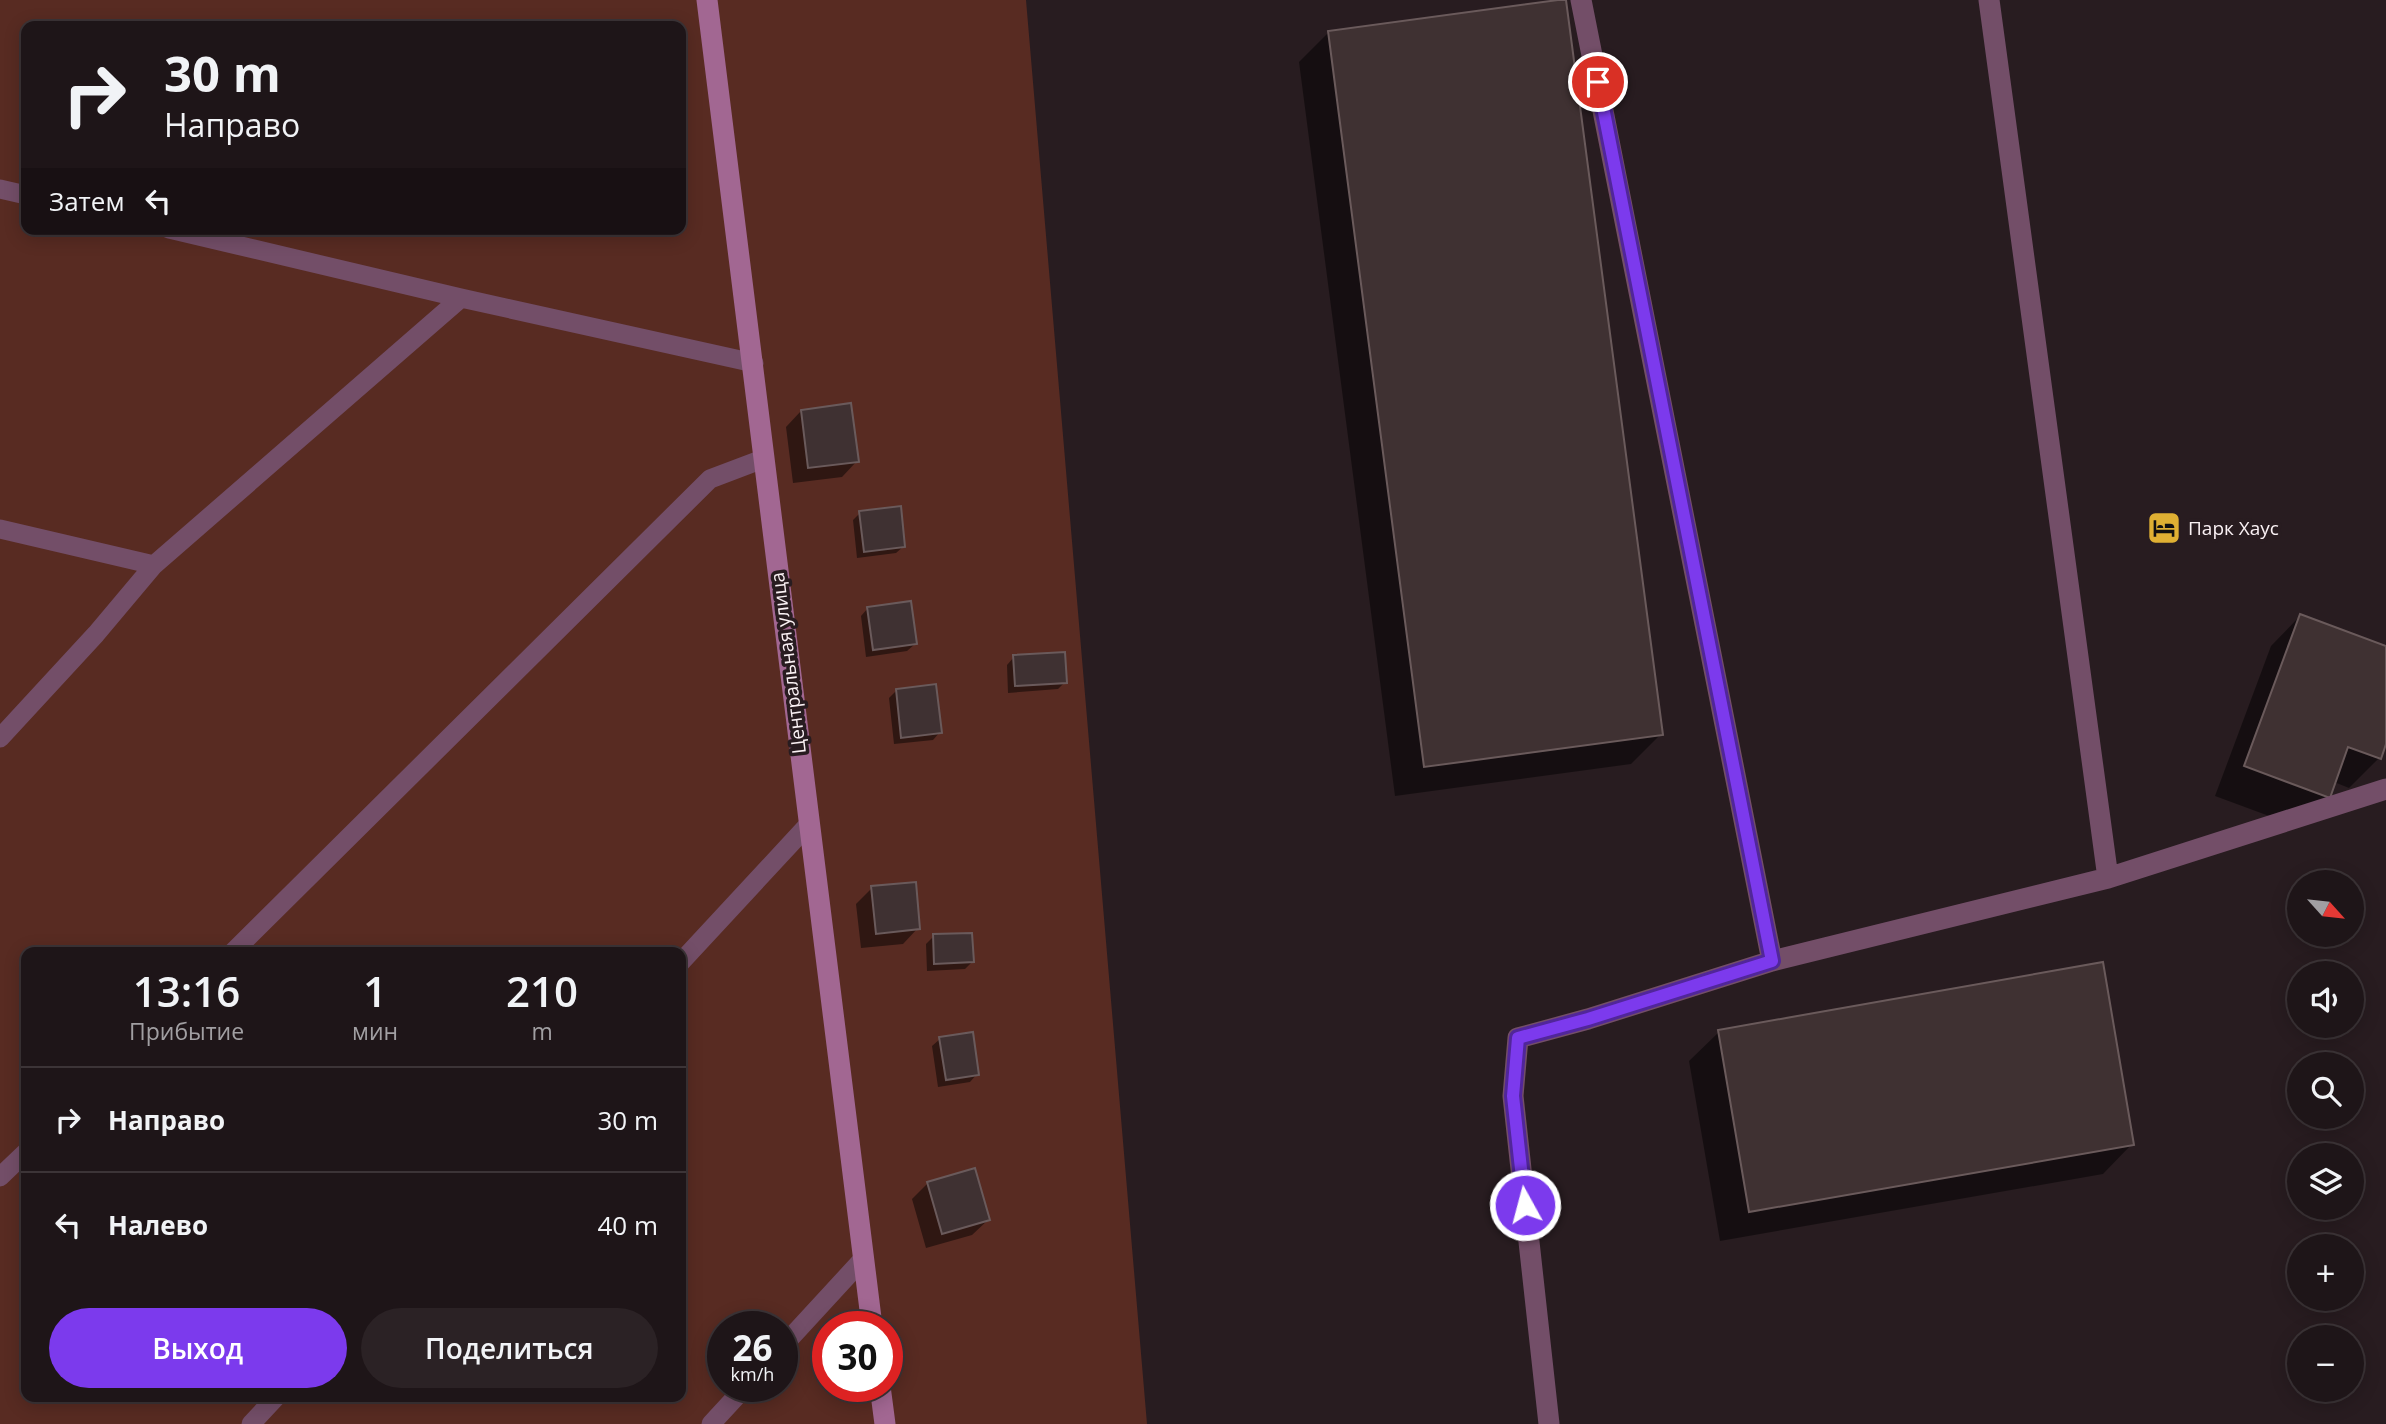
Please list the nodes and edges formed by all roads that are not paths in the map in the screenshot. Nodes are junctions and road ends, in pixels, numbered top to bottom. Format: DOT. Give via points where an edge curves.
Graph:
graph roads {
  1 [pos="707,0"];
  2 [pos="1581,0"];
  3 [pos="1989,0"];
  4 [pos="0,189"];
  5 [pos="21,194"];
  6 [pos="194,235"];
  7 [pos="461,298"];
  8 [pos="754,363"];
  9 [pos="764,459"];
  10 [pos="0,529"];
  11 [pos="154,565"];
  12 [pos="0,738"];
  13 [pos="2386,789"];
  14 [pos="808,825"];
  15 [pos="2108,878"];
  16 [pos="238,947"];
  17 [pos="686,957"];
  18 [pos="1772,961"];
  19 [pos="21,1157"];
  20 [pos="0,1177"];
  21 [pos="863,1259"];
  22 [pos="870,1311"];
  23 [pos="798,1330"];
  24 [pos="271,1402"];
  25 [pos="731,1402"];
  26 [pos="883,1402"];
  27 [pos="251,1424"];
  28 [pos="711,1424"];
  29 [pos="886,1424"];
  30 [pos="1549,1424"];
  1 -- 8 [label="street, Центральная улица"];
  2 -- 18 [label="street"];
  3 -- 15 [label="street"];
  4 -- 5 [label="lane"];
  6 -- 7 [label="lane"];
  7 -- 8 [label="lane"];
  7 -- 11 [label="lane"];
  8 -- 9 [label="street, Центральная улица"];
  9 -- 14 [label="street, Центральная улица"];
  9 -- 16 [label="lane" via="710,479"];
  10 -- 11 [label="lane"];
  11 -- 12 [label="lane"];
  13 -- 15 [label="street"];
  14 -- 17 [label="lane"];
  14 -- 21 [label="street, Центральная улица"];
  15 -- 18 [label="street"];
  18 -- 30 [label="street" via="1518,1038 1513,1096"];
  19 -- 20 [label="lane"];
  21 -- 22 [label="street, Центральная улица"];
  21 -- 23 [label="lane"];
  24 -- 27 [label="lane"];
  25 -- 28 [label="lane"];
  26 -- 29 [label="street"];
}
